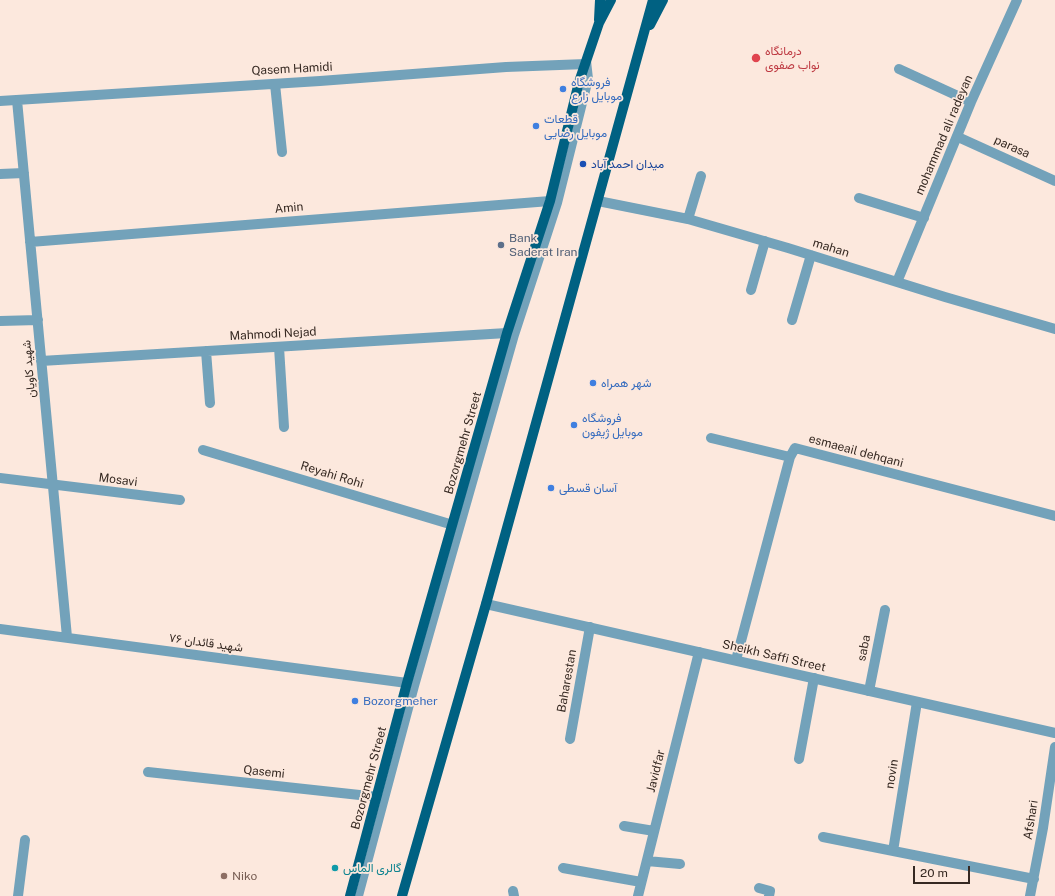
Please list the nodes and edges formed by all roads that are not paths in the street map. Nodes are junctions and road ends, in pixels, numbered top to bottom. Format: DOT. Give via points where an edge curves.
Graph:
graph roads {
  1 [pos="600,0"];
  2 [pos="611,0"];
  3 [pos="653,0"];
  4 [pos="663,0"];
  5 [pos="1017,0"];
  6 [pos="599,23"];
  7 [pos="642,41"];
  8 [pos="587,62"];
  9 [pos="899,69"];
  10 [pos="275,84"];
  11 [pos="17,100"];
  12 [pos="0,101"];
  13 [pos="971,102"];
  14 [pos="958,137"];
  15 [pos="282,152"];
  16 [pos="24,173"];
  17 [pos="0,174"];
  18 [pos="701,176"];
  19 [pos="1055,181"];
  20 [pos="859,198"];
  21 [pos="550,201"];
  22 [pos="598,201"];
  23 [pos="924,218"];
  24 [pos="688,219"];
  25 [pos="764,241"];
  26 [pos="30,242"];
  27 [pos="811,255"];
  28 [pos="897,282"];
  29 [pos="752,290"];
  30 [pos="38,320"];
  31 [pos="792,320"];
  32 [pos="0,321"];
  33 [pos="1055,329"];
  34 [pos="507,333"];
  35 [pos="279,347"];
  36 [pos="206,351"];
  37 [pos="41,361"];
  38 [pos="210,403"];
  39 [pos="284,427"];
  40 [pos="711,438"];
  41 [pos="203,450"];
  42 [pos="790,457"];
  43 [pos="0,478"];
  44 [pos="53,485"];
  45 [pos="180,500"];
  46 [pos="1055,516"];
  47 [pos="453,525"];
  48 [pos="486,604"];
  49 [pos="885,610"];
  50 [pos="590,627"];
  51 [pos="0,629"];
  52 [pos="67,637"];
  53 [pos="699,652"];
  54 [pos="736,660"];
  55 [pos="814,678"];
  56 [pos="407,683"];
  57 [pos="869,691"];
  58 [pos="917,702"];
  59 [pos="1055,733"];
  60 [pos="570,739"];
  61 [pos="1055,747"];
  62 [pos="799,759"];
  63 [pos="148,772"];
  64 [pos="378,797"];
  65 [pos="624,826"];
  66 [pos="654,831"];
  67 [pos="823,837"];
  68 [pos="25,840"];
  69 [pos="893,851"];
  70 [pos="646,861"];
  71 [pos="680,864"];
  72 [pos="563,868"];
  73 [pos="1034,878"];
  74 [pos="641,882"];
  75 [pos="759,888"];
  76 [pos="405,894"];
  77 [pos="18,896"];
  78 [pos="350,896"];
  79 [pos="359,896"];
  80 [pos="638,896"];
  81 [pos="769,896"];
  82 [pos="1030,896"];
  1 -- 6 [label="main road"];
  2 -- 6 [label="main road, Bozorgmehr Street"];
  3 -- 7 [label="main road"];
  4 -- 7 [label="main road"];
  5 -- 13 [label="street, mohammad ali radeyan"];
  6 -- 8 [label="main road, Bozorgmehr Street"];
  7 -- 22 [label="main road"];
  8 -- 10 [label="street, Qasem Hamidi"];
  8 -- 21 [label="main road, Bozorgmehr Street" via="579,82"];
  8 -- 79 [label="lane" via="589,79 558,203 515,335 415,686"];
  9 -- 13 [label="street"];
  10 -- 11 [label="street, Qasem Hamidi"];
  10 -- 15 [label="street"];
  11 -- 12 [label="street, Qasem Hamidi"];
  11 -- 16 [label="street, شهید کاویان"];
  13 -- 14 [label="street, mohammad ali radeyan"];
  14 -- 19 [label="street, parasa"];
  14 -- 23 [label="street, mohammad ali radeyan"];
  16 -- 17 [label="street"];
  16 -- 26 [label="street, شهید کاویان"];
  18 -- 24 [label="street"];
  20 -- 23 [label="street"];
  21 -- 26 [label="street, Amin"];
  21 -- 34 [label="main road, Bozorgmehr Street"];
  22 -- 24 [label="street, mahan"];
  22 -- 48 [label="main road"];
  23 -- 28 [label="street, mohammad ali radeyan"];
  24 -- 25 [label="street, mahan"];
  25 -- 27 [label="street, mahan"];
  25 -- 29 [label="street"];
  26 -- 30 [label="street, شهید کاویان"];
  27 -- 28 [label="street, mahan"];
  27 -- 31 [label="street"];
  28 -- 33 [label="street, mahan"];
  30 -- 32 [label="street"];
  30 -- 37 [label="street, شهید کاویان"];
  34 -- 35 [label="street, Mahmodi Nejad"];
  34 -- 47 [label="main road, Bozorgmehr Street"];
  35 -- 36 [label="street, Mahmodi Nejad"];
  35 -- 39 [label="street"];
  36 -- 37 [label="street, Mahmodi Nejad"];
  36 -- 38 [label="street"];
  37 -- 44 [label="street, شهید کاویان"];
  40 -- 42 [label="street"];
  41 -- 47 [label="street, Reyahi Rohi"];
  42 -- 46 [label="street, esmaeail dehqani" via="795,448"];
  42 -- 54 [label="street"];
  43 -- 44 [label="street, Mosavi"];
  44 -- 45 [label="street, Mosavi"];
  44 -- 52 [label="street, شهید کاویان"];
  47 -- 56 [label="main road, Bozorgmehr Street"];
  48 -- 50 [label="street, Sheikh Saffi Street"];
  48 -- 76 [label="main road"];
  49 -- 57 [label="street, saba"];
  50 -- 53 [label="street, Sheikh Saffi Street"];
  50 -- 60 [label="street, Baharestan"];
  51 -- 52 [label="street, شهید قائدان ۷۶"];
  52 -- 56 [label="street, شهید قائدان ۷۶"];
  53 -- 54 [label="street, Sheikh Saffi Street"];
  53 -- 66 [label="street, Javidfar"];
  54 -- 55 [label="street, Sheikh Saffi Street"];
  55 -- 57 [label="street, Sheikh Saffi Street"];
  55 -- 62 [label="street"];
  56 -- 64 [label="main road, Bozorgmehr Street"];
  57 -- 58 [label="street, Sheikh Saffi Street"];
  58 -- 59 [label="street, Sheikh Saffi Street"];
  58 -- 69 [label="street, novin"];
  61 -- 73 [label="street, Afshari"];
  63 -- 64 [label="street, Qasemi"];
  64 -- 78 [label="main road, Bozorgmehr Street"];
  65 -- 66 [label="street"];
  66 -- 70 [label="street, Javidfar"];
  67 -- 69 [label="street"];
  68 -- 77 [label="street"];
  69 -- 73 [label="street"];
  70 -- 71 [label="street"];
  70 -- 74 [label="street, Javidfar"];
  72 -- 74 [label="street"];
  73 -- 82 [label="street, Afshari"];
  74 -- 80 [label="street, Javidfar"];
  75 -- 81 [label="street" via="770,891"];
}
